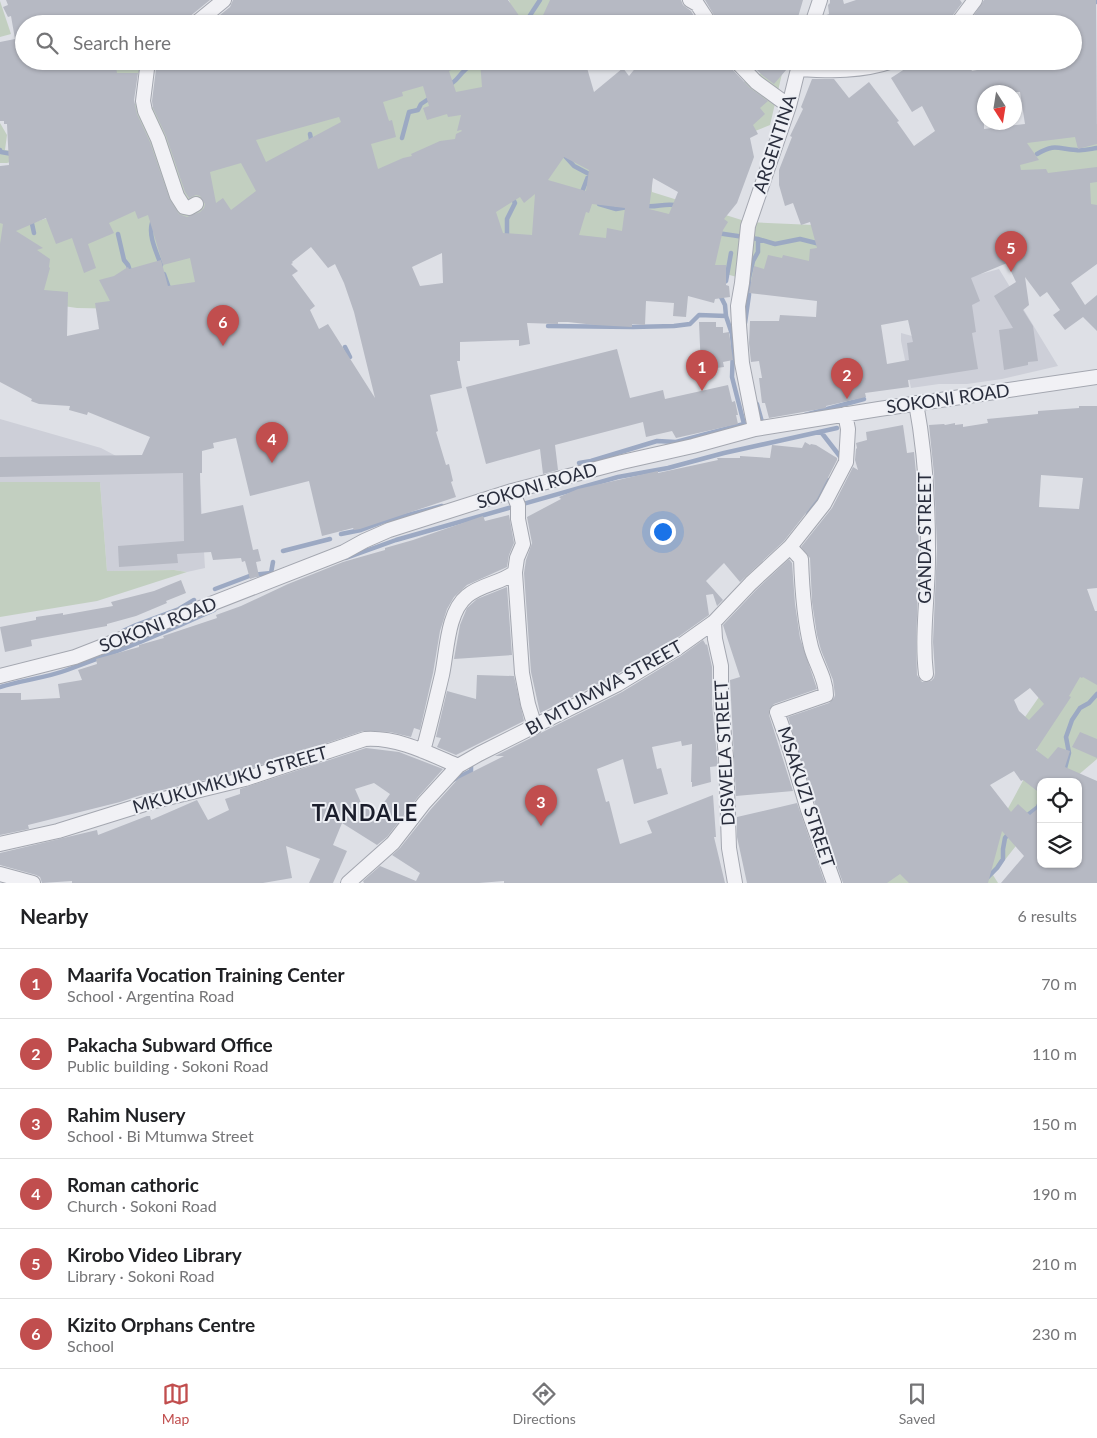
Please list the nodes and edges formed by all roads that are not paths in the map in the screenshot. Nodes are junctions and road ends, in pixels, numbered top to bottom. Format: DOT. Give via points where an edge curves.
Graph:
graph roads {
  1 [pos="224,0"];
  2 [pos="820,0"];
  3 [pos="975,0"];
  4 [pos="696,1"];
  5 [pos="206,15"];
  6 [pos="705,15"];
  7 [pos="815,15"];
  8 [pos="964,15"];
  9 [pos="147,70"];
  10 [pos="745,70"];
  11 [pos="798,70"];
  12 [pos="838,70"];
  13 [pos="854,70"];
  14 [pos="789,106"];
  15 [pos="196,204"];
  16 [pos="1096,375"];
  17 [pos="916,403"];
  18 [pos="845,414"];
  19 [pos="756,429"];
  20 [pos="512,491"];
  21 [pos="790,547"];
  22 [pos="515,573"];
  23 [pos="714,622"];
  24 [pos="926,674"];
  25 [pos="0,676"];
  26 [pos="535,726"];
  27 [pos="423,750"];
  28 [pos="458,766"];
  29 [pos="0,844"];
  30 [pos="0,874"];
  31 [pos="33,883"];
  32 [pos="348,883"];
  33 [pos="735,883"];
  34 [pos="834,883"];
  1 -- 5 [label="street"];
  2 -- 7 [label="street"];
  3 -- 8 [label="street"];
  4 -- 6 [label="street"];
  9 -- 15 [label="street" via="143,101 147,118 158,139 177,196 184,207"];
  10 -- 14 [label="street"];
  11 -- 14 [label="street, ARGENTINA"];
  12 -- 13 [label="street"];
  14 -- 19 [label="street, ARGENTINA" via="748,226 738,306 740,346"];
  16 -- 17 [label="street, SOKONI ROAD"];
  17 -- 18 [label="street, SOKONI ROAD"];
  17 -- 24 [label="street, GANDA STREET" via="926,479 928,548 923,636"];
  18 -- 19 [label="street, SOKONI ROAD"];
  18 -- 21 [label="street, BI MTUMWA STREET" via="848,429 846,462 824,504"];
  19 -- 20 [label="street, SOKONI ROAD"];
  20 -- 22 [label="street" via="518,505 523,544"];
  20 -- 25 [label="street, SOKONI ROAD" via="389,530 344,552 75,657"];
  21 -- 23 [label="street, BI MTUMWA STREET"];
  21 -- 34 [label="street, MSAKUZI STREET" via="801,559 805,619 826,697 777,712"];
  22 -- 26 [label="street" via="522,673"];
  22 -- 27 [label="street" via="478,588 460,603 450,628"];
  23 -- 26 [label="street, BI MTUMWA STREET" via="654,663"];
  23 -- 33 [label="street, DISWELA STREET" via="721,666 729,848"];
  26 -- 28 [label="street, BI MTUMWA STREET"];
  27 -- 28 [label="street, MKUKUMKUKU STREET"];
  27 -- 29 [label="street, MKUKUMKUKU STREET" via="389,740 365,739 245,779"];
  28 -- 32 [label="street, BI MTUMWA STREET" via="393,843"];
  30 -- 31 [label="street"];
}
